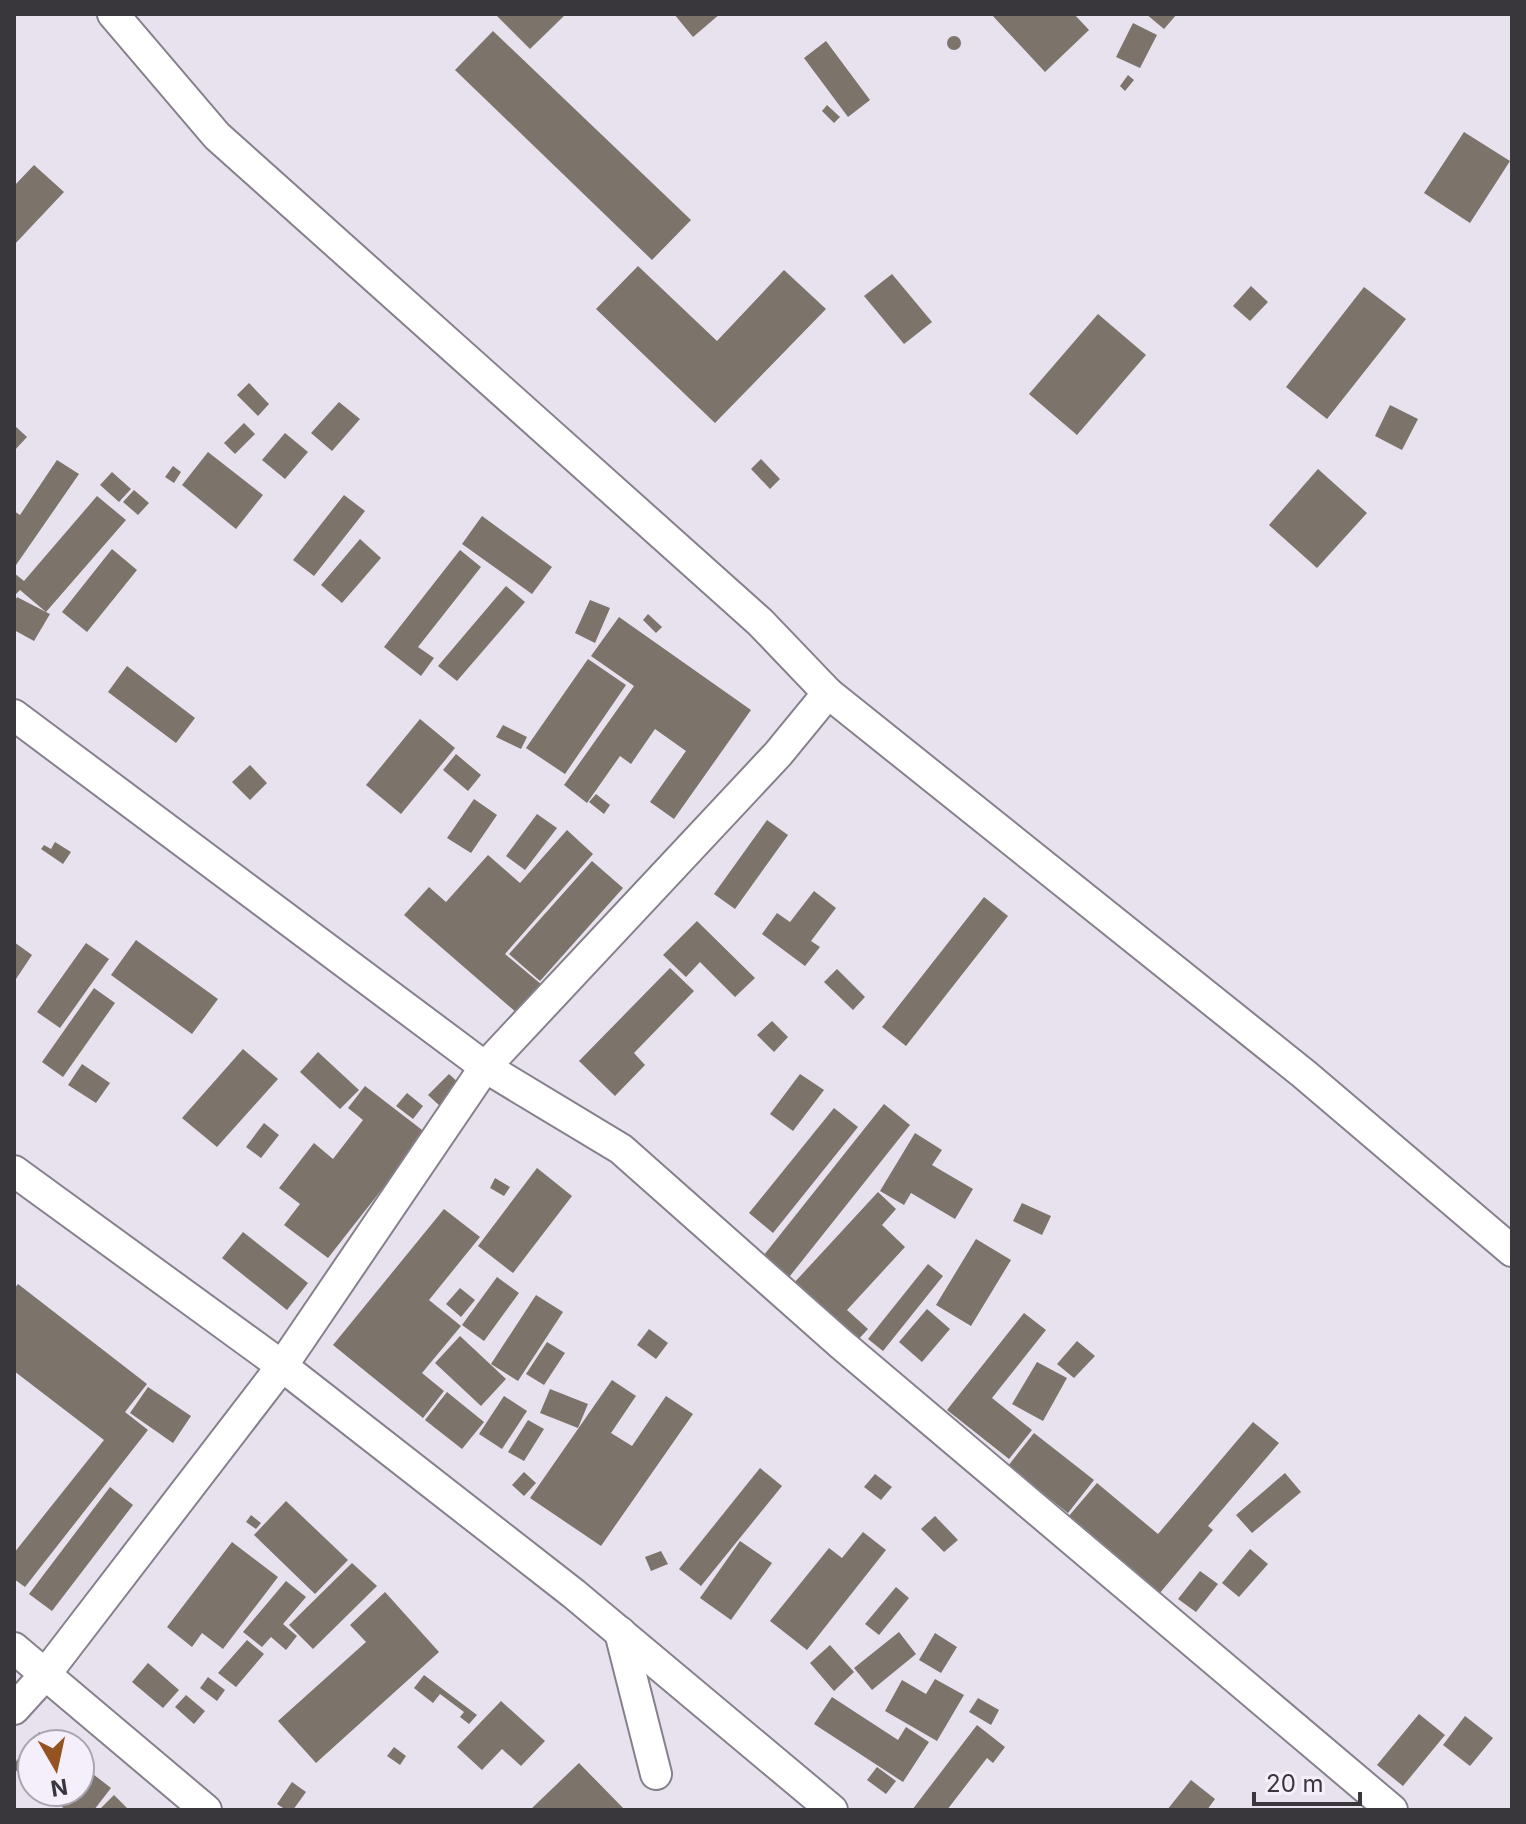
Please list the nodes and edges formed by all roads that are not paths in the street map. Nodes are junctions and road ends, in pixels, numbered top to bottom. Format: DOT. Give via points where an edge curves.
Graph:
graph roads {
  1 [pos="113,14"];
  2 [pos="828,693"];
  3 [pos="14,715"];
  4 [pos="485,1067"];
  5 [pos="14,1171"];
  6 [pos="1512,1251"];
  7 [pos="282,1366"];
  8 [pos="620,1632"];
  9 [pos="14,1648"];
  10 [pos="44,1676"];
  11 [pos="14,1709"];
  12 [pos="656,1774"];
  13 [pos="206,1810"];
  14 [pos="832,1810"];
  15 [pos="1392,1810"];
  1 -- 2 [label="street" via="217,136 760,622"];
  2 -- 4 [label="street" via="778,754"];
  2 -- 6 [label="street" via="1304,1074"];
  3 -- 4 [label="street"];
  4 -- 7 [label="street"];
  4 -- 15 [label="street" via="621,1149 853,1354"];
  5 -- 7 [label="street"];
  7 -- 8 [label="street"];
  7 -- 10 [label="street"];
  8 -- 12 [label="street"];
  8 -- 14 [label="street"];
  9 -- 10 [label="street"];
  10 -- 11 [label="street"];
  10 -- 13 [label="street"];
}
